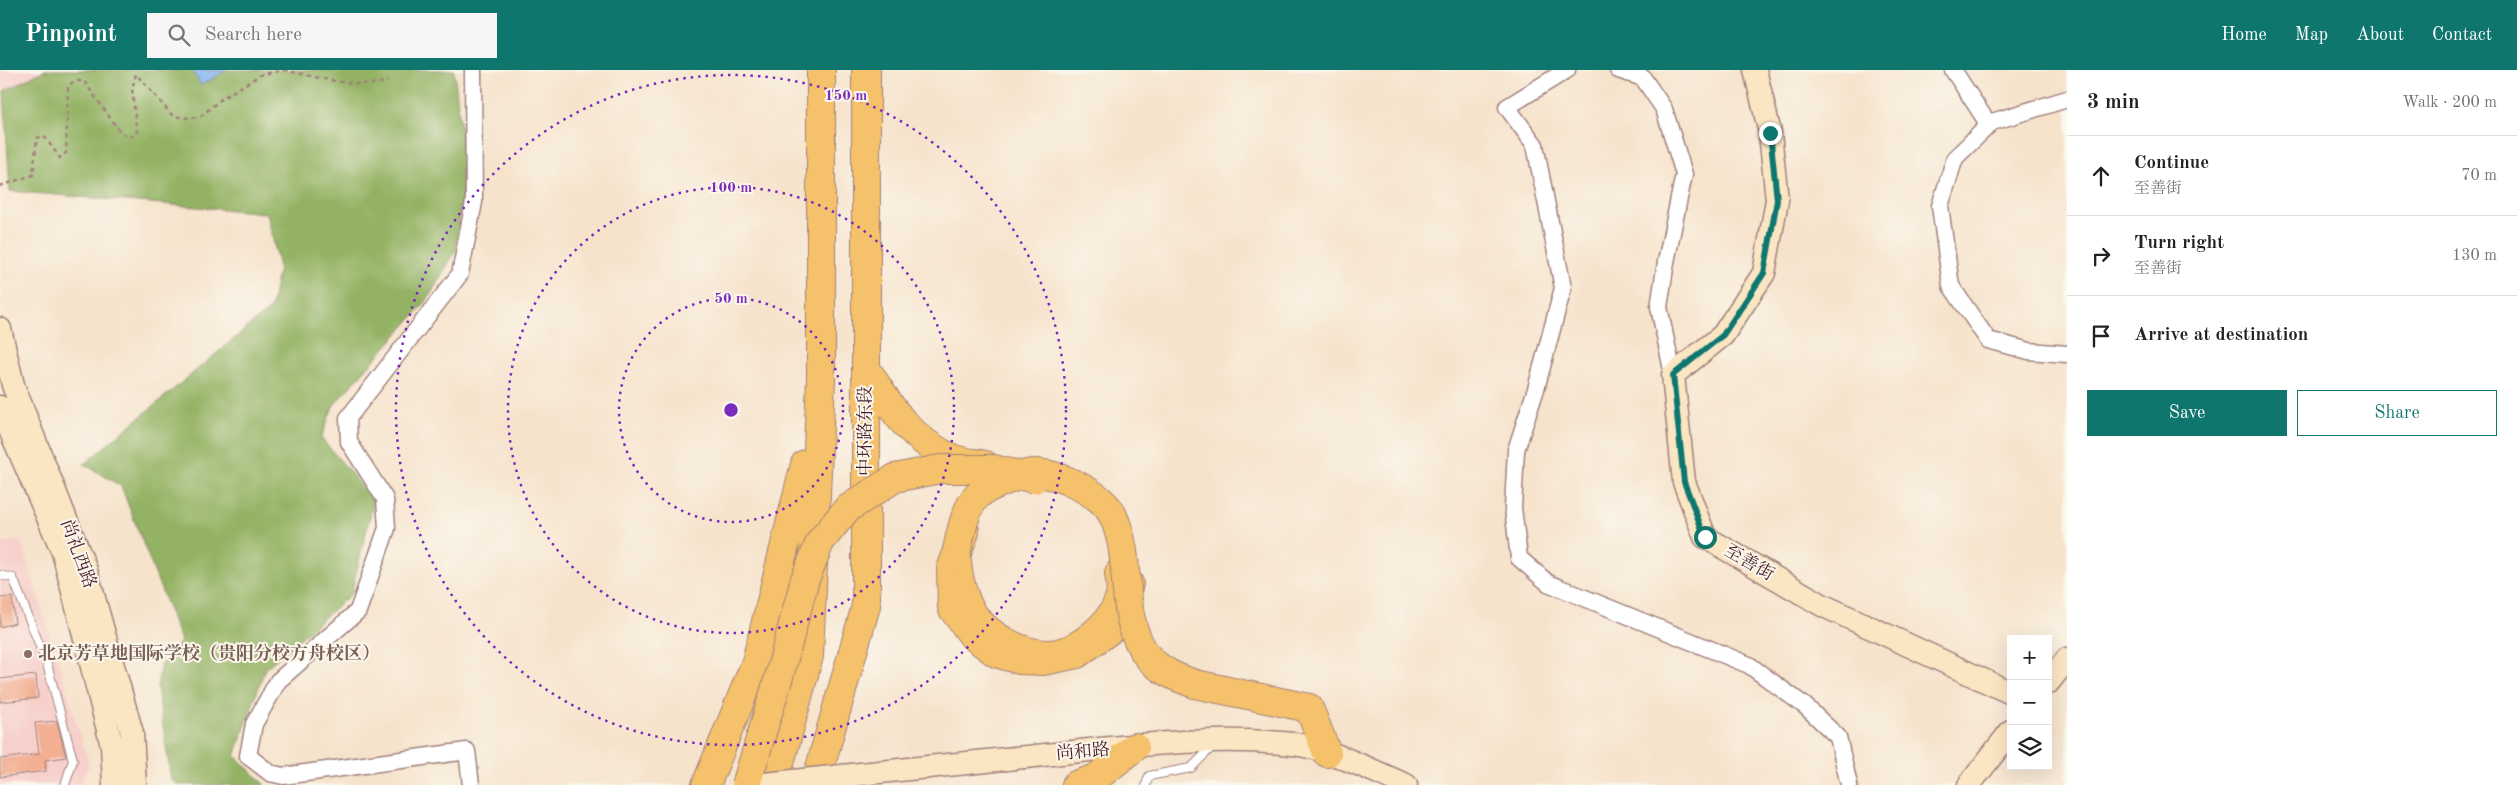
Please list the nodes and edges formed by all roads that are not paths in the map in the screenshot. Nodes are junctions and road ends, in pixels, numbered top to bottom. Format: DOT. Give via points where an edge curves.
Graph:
graph roads {
  1 [pos="473,70"];
  2 [pos="821,70"];
  3 [pos="866,70"];
  4 [pos="1567,70"];
  5 [pos="1618,70"];
  6 [pos="1755,70"];
  7 [pos="1953,70"];
  8 [pos="2067,99"];
  9 [pos="1989,125"];
  10 [pos="0,329"];
  11 [pos="2067,354"];
  12 [pos="866,368"];
  13 [pos="1673,375"];
  14 [pos="819,406"];
  15 [pos="0,407"];
  16 [pos="1034,479"];
  17 [pos="0,575"];
  18 [pos="866,606"];
  19 [pos="2067,659"];
  20 [pos="2050,680"];
  21 [pos="2007,691"];
  22 [pos="2007,736"];
  23 [pos="1217,742"];
  24 [pos="1135,747"];
  25 [pos="1327,753"];
  26 [pos="65,785"];
  27 [pos="114,785"];
  28 [pos="135,785"];
  29 [pos="471,785"];
  30 [pos="706,785"];
  31 [pos="746,785"];
  32 [pos="753,785"];
  33 [pos="774,785"];
  34 [pos="815,785"];
  35 [pos="832,785"];
  36 [pos="1076,785"];
  37 [pos="1146,785"];
  38 [pos="1406,785"];
  39 [pos="1848,785"];
  40 [pos="1969,785"];
  1 -- 29 [label="street" via="474,202 460,274 348,418 349,442 385,499 387,528 358,611 278,681 254,724 248,756 270,773 283,776 467,751"];
  2 -- 14 [label="highway"];
  3 -- 12 [label="highway, 中环路东段"];
  4 -- 39 [label="street" via="1507,107 1535,145 1563,288 1516,450 1512,508 1519,558 1548,583 1748,665 1804,706 1838,737"];
  5 -- 13 [label="street" via="1643,78 1664,109 1684,174 1659,307"];
  6 -- 13 [label="street" via="1770,133 1777,200 1764,273 1723,335"];
  7 -- 9 [label="street"];
  8 -- 9 [label="street"];
  9 -- 11 [label="street" via="1955,158 1940,206 1951,286 1988,340 2029,351"];
  10 -- 28 [label="street, 尚礼西路" via="13,385 86,570 132,733"];
  12 -- 16 [label="highway" via="901,422 955,459 1070,475 1097,490 1120,517 1129,540 1132,570 1122,610 1110,630 1077,654 1043,661 1020,660 996,653 973,636 952,608 951,569 964,533 978,512 1005,488"];
  12 -- 18 [label="highway, 中环路东段"];
  13 -- 21 [label="street, 至善街" via="1684,482 1705,537 1822,605"];
  14 -- 30 [label="highway" via="756,662"];
  14 -- 33 [label="highway" via="809,656"];
  15 -- 27 [label="street, 尚礼西路" via="63,552 112,746"];
  16 -- 25 [label="highway, bridge" via="1068,489 1093,506 1108,524 1114,539 1120,598 1110,618 1087,640 1059,653 1024,650 993,636 968,606 959,584 956,555 962,524 978,496 1006,481 1034,473 1069,481 1094,493 1112,513 1123,552 1132,628 1145,654 1171,676 1195,684 1308,708"];
  16 -- 31 [label="highway, bridge" via="994,469 940,469 895,478 846,508 820,542 805,578"];
  17 -- 26 [label="lane" via="13,578 47,664 73,760"];
  18 -- 34 [label="highway, 中环路东段"];
  18 -- 35 [label="highway" via="853,700"];
  19 -- 20 [label="street"];
  22 -- 40 [label="street"];
  23 -- 24 [label="street, 尚和路"];
  23 -- 25 [label="street, 尚和路" via="1294,744"];
  23 -- 37 [label="lane" via="1191,768 1149,776"];
  24 -- 32 [label="street, 尚和路, bridge"];
  24 -- 36 [label="highway" via="1096,778"];
  25 -- 38 [label="street, 尚和路"];
}
